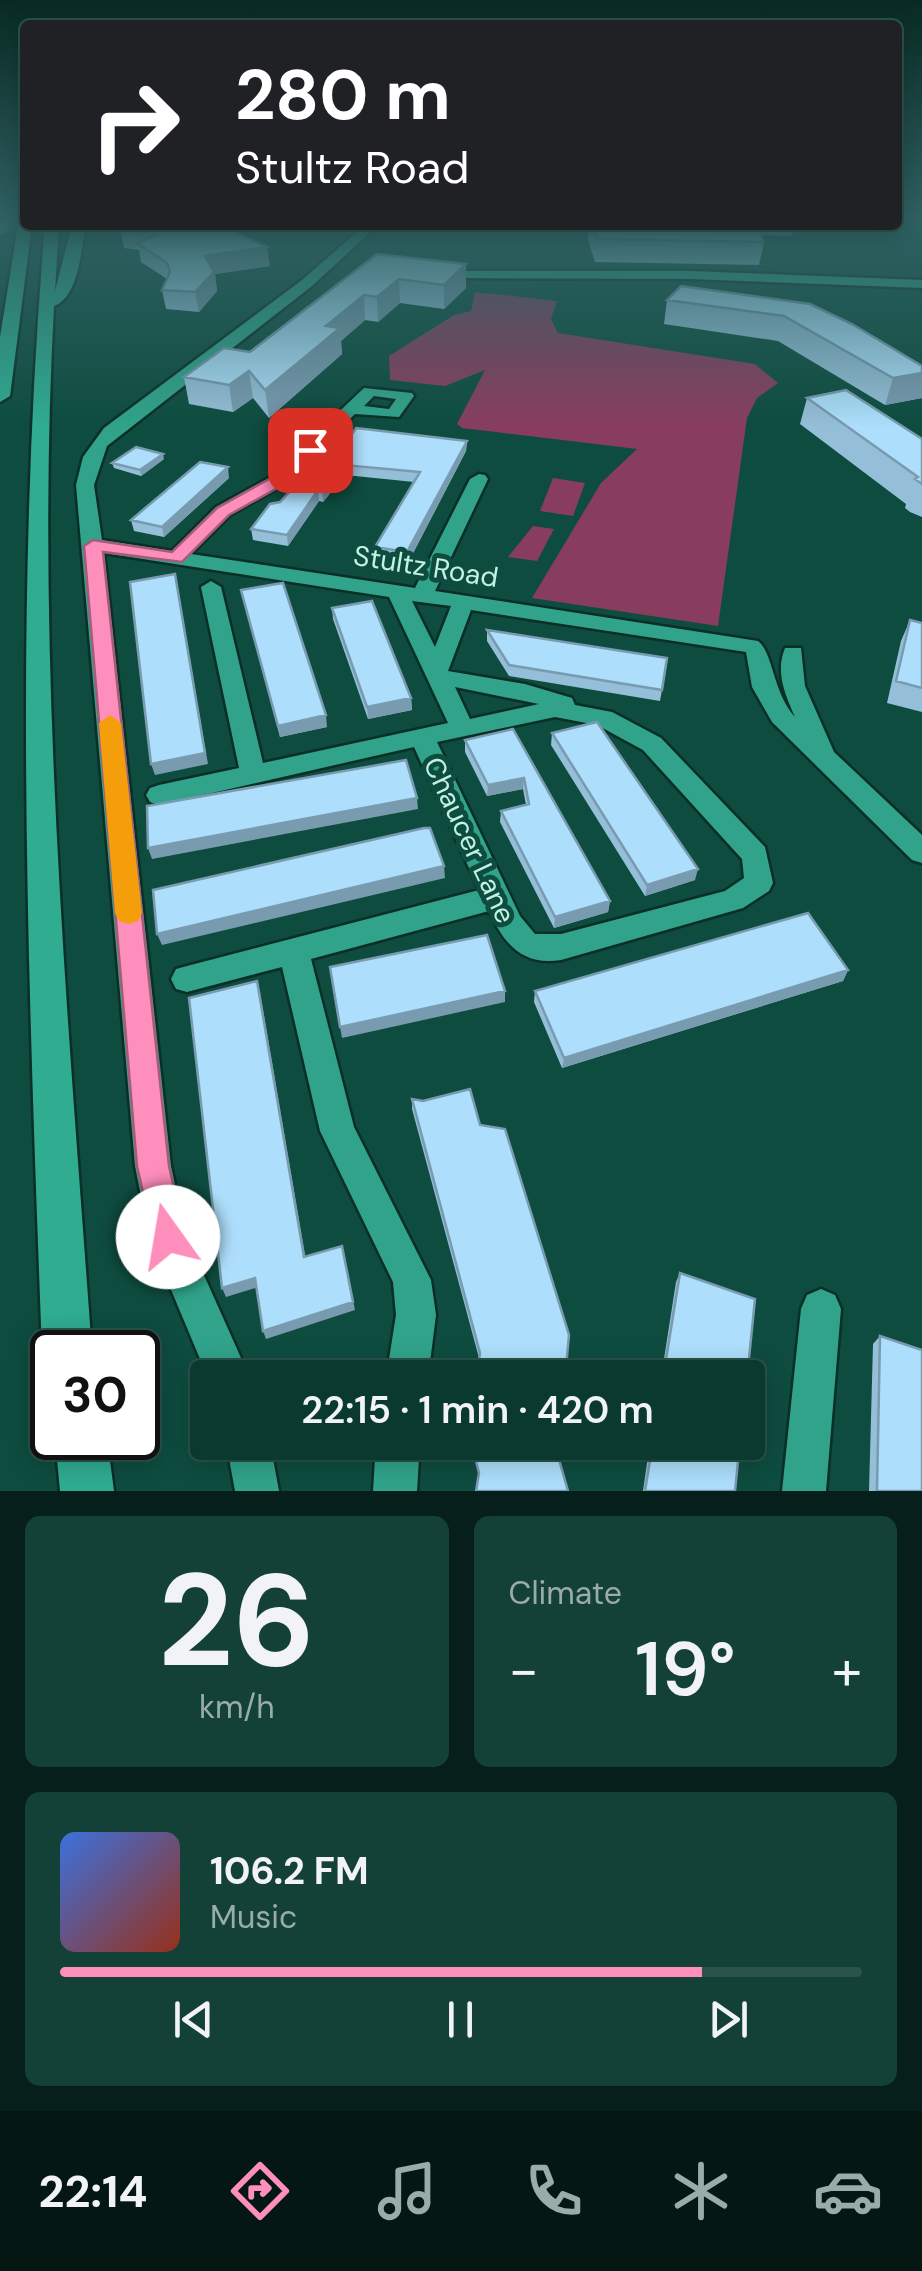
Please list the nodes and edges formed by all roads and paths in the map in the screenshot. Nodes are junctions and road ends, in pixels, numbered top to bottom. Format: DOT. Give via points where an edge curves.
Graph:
graph roads {
  1 [pos="16,289"];
  2 [pos="46,289"];
  3 [pos="64,289"];
  4 [pos="306,289"];
  5 [pos="44,314"];
  6 [pos="0,396"];
  7 [pos="352,409"];
  8 [pos="479,479"];
  9 [pos="93,546"];
  10 [pos="176,558"];
  11 [pos="211,588"];
  12 [pos="398,592"];
  13 [pos="422,596"];
  14 [pos="463,602"];
  15 [pos="793,653"];
  16 [pos="437,675"];
  17 [pos="583,712"];
  18 [pos="462,728"];
  19 [pos="422,736"];
  20 [pos="830,764"];
  21 [pos="253,774"];
  22 [pos="159,795"];
  23 [pos="922,852"];
  24 [pos="497,898"];
  25 [pos="294,951"];
  26 [pos="187,979"];
  27 [pos="821,1308"];
  28 [pos="68,1330"];
  29 [pos="221,1360"];
  30 [pos="410,1360"];
  31 [pos="73,1460"];
  32 [pos="83,1460"];
  33 [pos="251,1460"];
  34 [pos="397,1460"];
  35 [pos="74,1491"];
  36 [pos="87,1491"];
  37 [pos="257,1491"];
  38 [pos="395,1491"];
  39 [pos="804,1491"];
  1 -- 6 [label="highway"];
  2 -- 5 [label="highway"];
  3 -- 5 [label="highway"];
  4 -- 9 [label="street" via="100,442 86,464 84,487"];
  5 -- 28 [label="highway" via="37,689"];
  7 -- 10 [label="street" via="275,482 223,512"];
  8 -- 13 [label="street"];
  9 -- 10 [label="street, Stultz Road"];
  9 -- 29 [label="street" via="159,1204"];
  10 -- 12 [label="street, Stultz Road"];
  11 -- 21 [label="street"];
  12 -- 13 [label="street, Stultz Road"];
  12 -- 16 [label="street, Chaucer Lane"];
  13 -- 14 [label="street, Stultz Road"];
  14 -- 16 [label="street"];
  14 -- 20 [label="street, Stultz Road" via="753,648 774,711"];
  15 -- 20 [label="street" via="800,709"];
  16 -- 17 [label="street" via="526,692"];
  16 -- 18 [label="street, Chaucer Lane"];
  17 -- 18 [label="street" via="554,709"];
  17 -- 24 [label="street, Chaucer Lane" via="625,727 664,754 754,855 759,882 733,900 544,951 515,934"];
  18 -- 19 [label="street, Chaucer Lane"];
  19 -- 21 [label="street"];
  19 -- 24 [label="street, Chaucer Lane"];
  20 -- 23 [label="street"];
  21 -- 22 [label="street"];
  24 -- 25 [label="street"];
  25 -- 26 [label="street"];
  25 -- 30 [label="street" via="338,1130 412,1280 416,1315"];
  27 -- 39 [label="street"];
  31 -- 35 [label="highway"];
  32 -- 36 [label="highway"];
  33 -- 37 [label="street"];
  34 -- 38 [label="street"];
}
